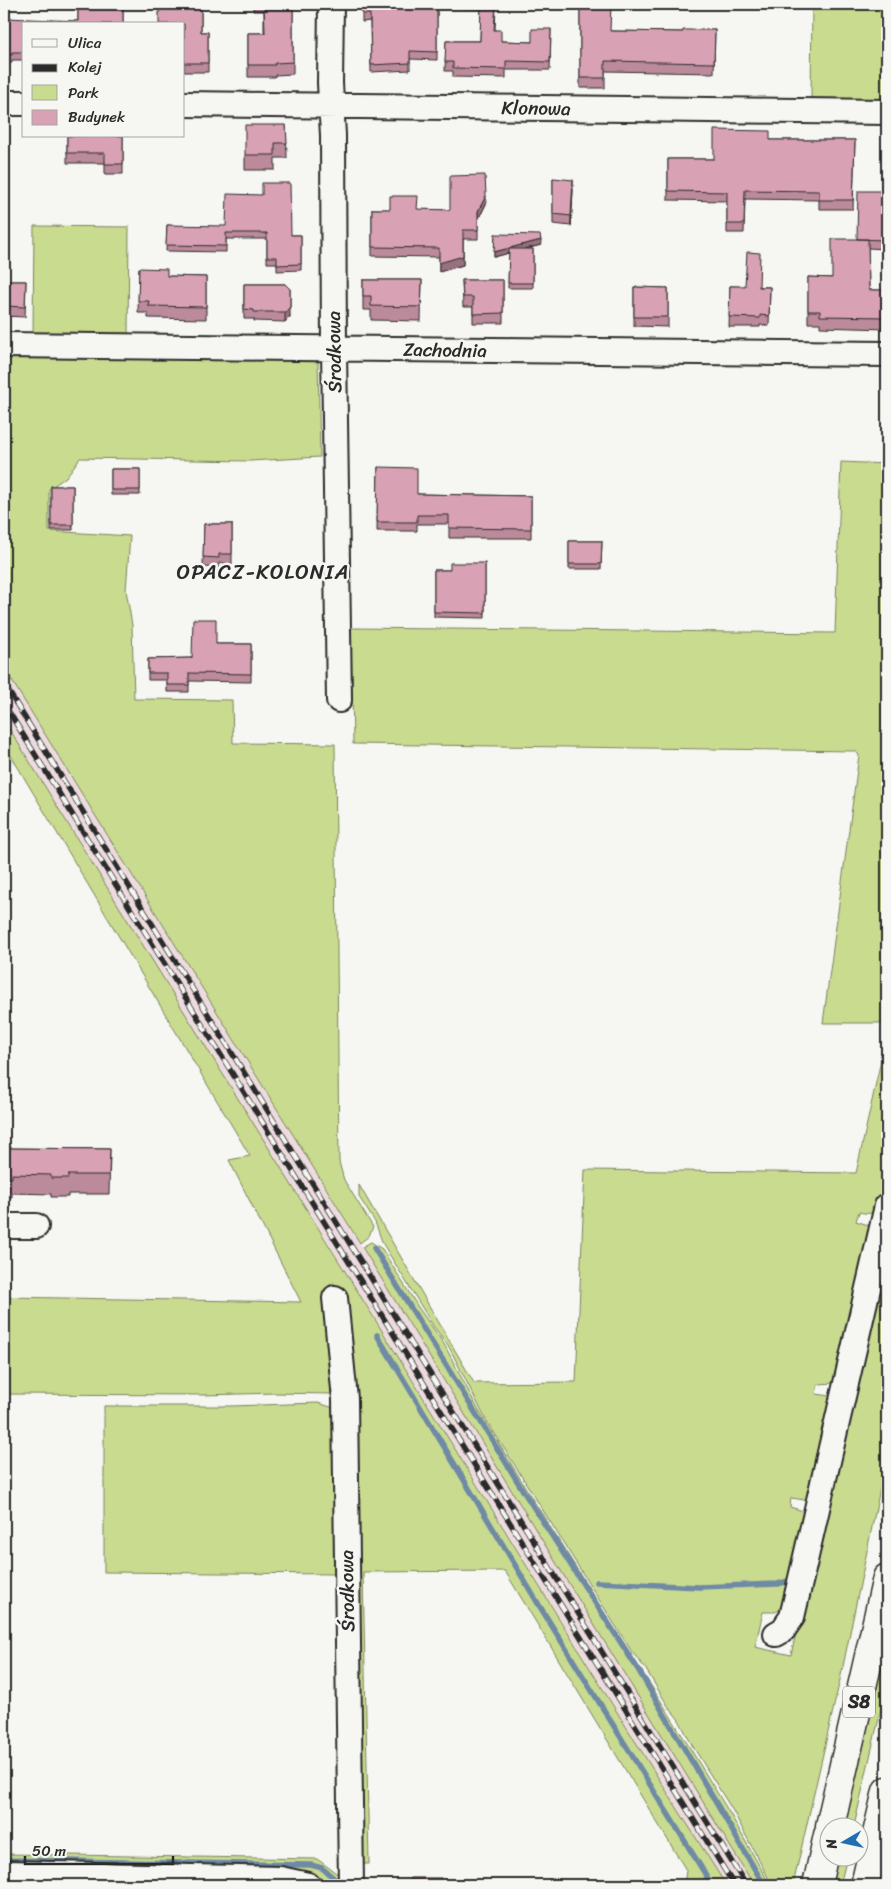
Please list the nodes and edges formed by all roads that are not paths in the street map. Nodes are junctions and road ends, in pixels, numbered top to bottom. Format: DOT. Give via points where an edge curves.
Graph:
graph roads {
  1 [pos="331,4"];
  2 [pos="4,103"];
  3 [pos="22,103"];
  4 [pos="185,104"];
  5 [pos="331,106"];
  6 [pos="887,112"];
  7 [pos="4,345"];
  8 [pos="334,349"];
  9 [pos="887,354"];
  10 [pos="339,700"];
  11 [pos="887,1206"];
  12 [pos="4,1226"];
  13 [pos="36,1226"];
  14 [pos="335,1298"];
  15 [pos="887,1578"];
  16 [pos="776,1634"];
  17 [pos="887,1791"];
  18 [pos="832,1816"];
  19 [pos="821,1866"];
  20 [pos="4,1873"];
  21 [pos="818,1881"];
  22 [pos="308,1885"];
  23 [pos="351,1885"];
  24 [pos="864,1885"];
  1 -- 5 [label="street, Środkowa"];
  2 -- 3 [label="street"];
  4 -- 5 [label="street, Klonowa"];
  5 -- 6 [label="street, Klonowa"];
  5 -- 8 [label="street, Środkowa"];
  7 -- 8 [label="street, Zachodnia"];
  8 -- 9 [label="street, Zachodnia"];
  8 -- 10 [label="street, Środkowa"];
  11 -- 16 [label="street" via="792,1617"];
  12 -- 13 [label="street"];
  14 -- 23 [label="street, Środkowa" via="345,1399"];
  15 -- 18 [label="highway, S8"];
  17 -- 24 [label="highway"];
  19 -- 21 [label="highway"];
  20 -- 22 [label="street" via="280,1879"];
}
